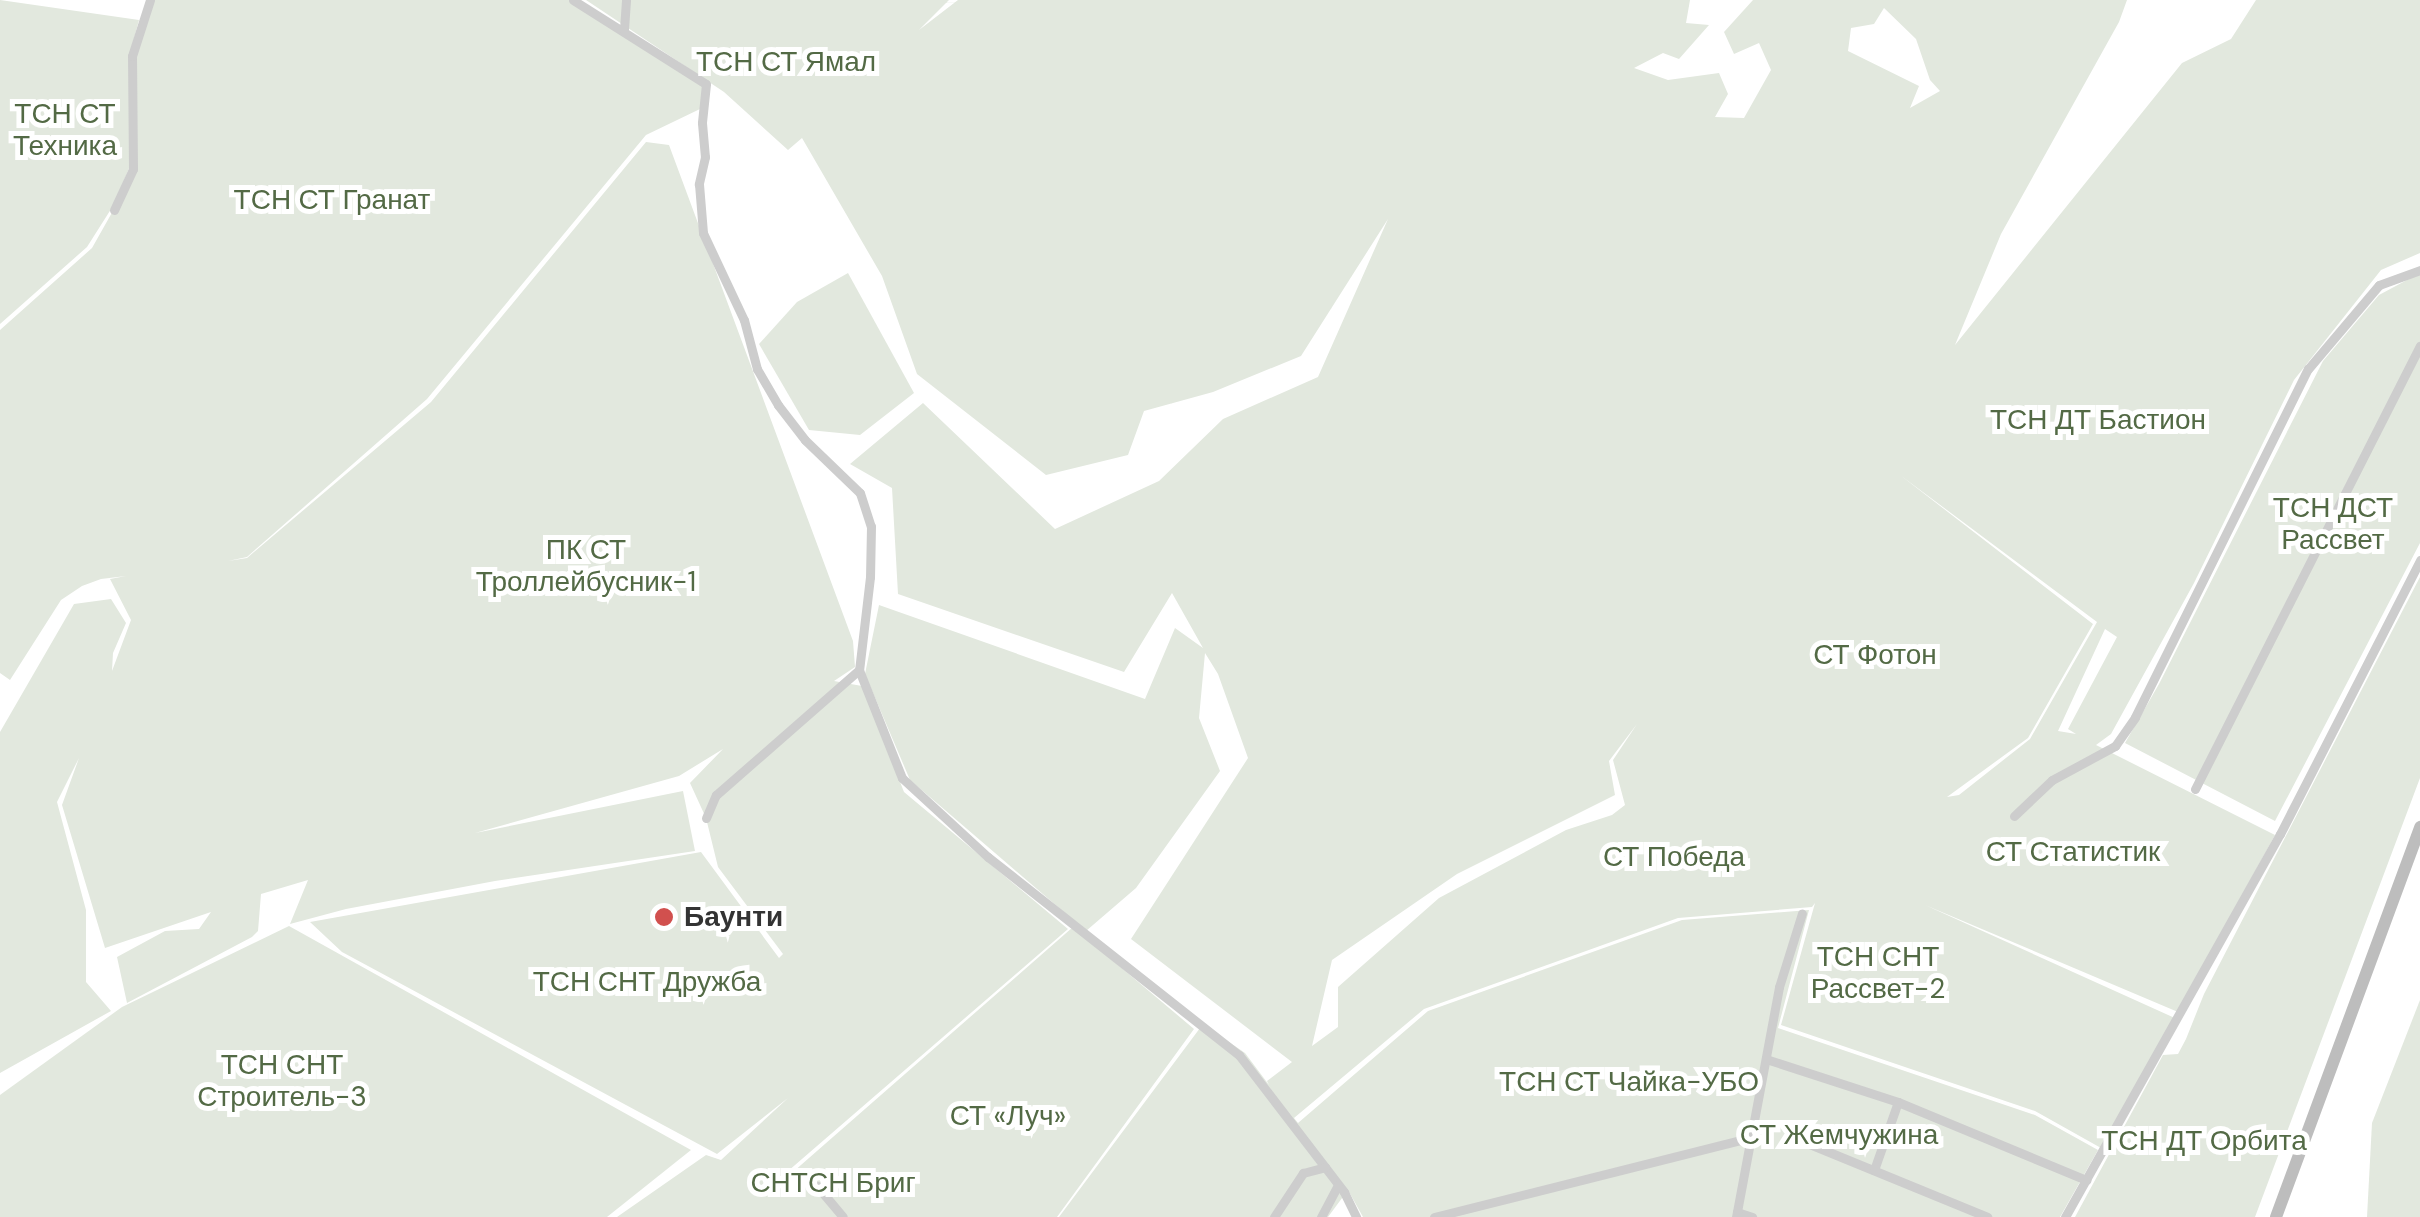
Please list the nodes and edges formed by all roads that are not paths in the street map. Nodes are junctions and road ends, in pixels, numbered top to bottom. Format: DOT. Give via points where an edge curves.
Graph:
graph roads {
  1 [pos="150,0"];
  2 [pos="573,0"];
  3 [pos="626,0"];
  4 [pos="624,29"];
  5 [pos="114,210"];
  6 [pos="2420,270"];
  7 [pos="2420,346"];
  8 [pos="2420,560"];
  9 [pos="860,670"];
  10 [pos="2196,789"];
  11 [pos="2014,816"];
  12 [pos="706,818"];
  13 [pos="2420,827"];
  14 [pos="1802,913"];
  15 [pos="1766,1059"];
  16 [pos="1898,1102"];
  17 [pos="1752,1137"];
  18 [pos="1807,1142"];
  19 [pos="1325,1167"];
  20 [pos="1874,1170"];
  21 [pos="798,1179"];
  22 [pos="2086,1180"];
  23 [pos="1338,1186"];
  24 [pos="1736,1214"];
  25 [pos="843,1217"];
  26 [pos="1274,1217"];
  27 [pos="1321,1217"];
  28 [pos="1356,1217"];
  29 [pos="1434,1217"];
  30 [pos="1752,1217"];
  31 [pos="1987,1217"];
  32 [pos="2065,1217"];
  33 [pos="2276,1217"];
  1 -- 5 [label="street" via="132,56 133,169"];
  2 -- 4 [label="street"];
  3 -- 4 [label="street"];
  4 -- 9 [label="street" via="706,84 706,158 698,184 703,232 771,393 805,440 860,493 870,526 870,560"];
  6 -- 11 [label="street" via="2379,285 2308,369 2115,746 2052,780"];
  7 -- 10 [label="street"];
  8 -- 22 [label="street" via="2271,850"];
  9 -- 12 [label="street" via="716,796"];
  9 -- 19 [label="street" via="902,778 988,857 1239,1055"];
  13 -- 33 [label="main road"];
  14 -- 15 [label="street"];
  15 -- 16 [label="street"];
  15 -- 17 [label="street"];
  16 -- 20 [label="street"];
  16 -- 22 [label="street"];
  17 -- 24 [label="street"];
  17 -- 29 [label="street"];
  18 -- 20 [label="street"];
  19 -- 23 [label="street"];
  19 -- 26 [label="street" via="1304,1173"];
  20 -- 31 [label="street"];
  21 -- 25 [label="street" via="817,1186"];
  22 -- 32 [label="street"];
  23 -- 27 [label="street"];
  23 -- 28 [label="street"];
  24 -- 30 [label="street"];
}
